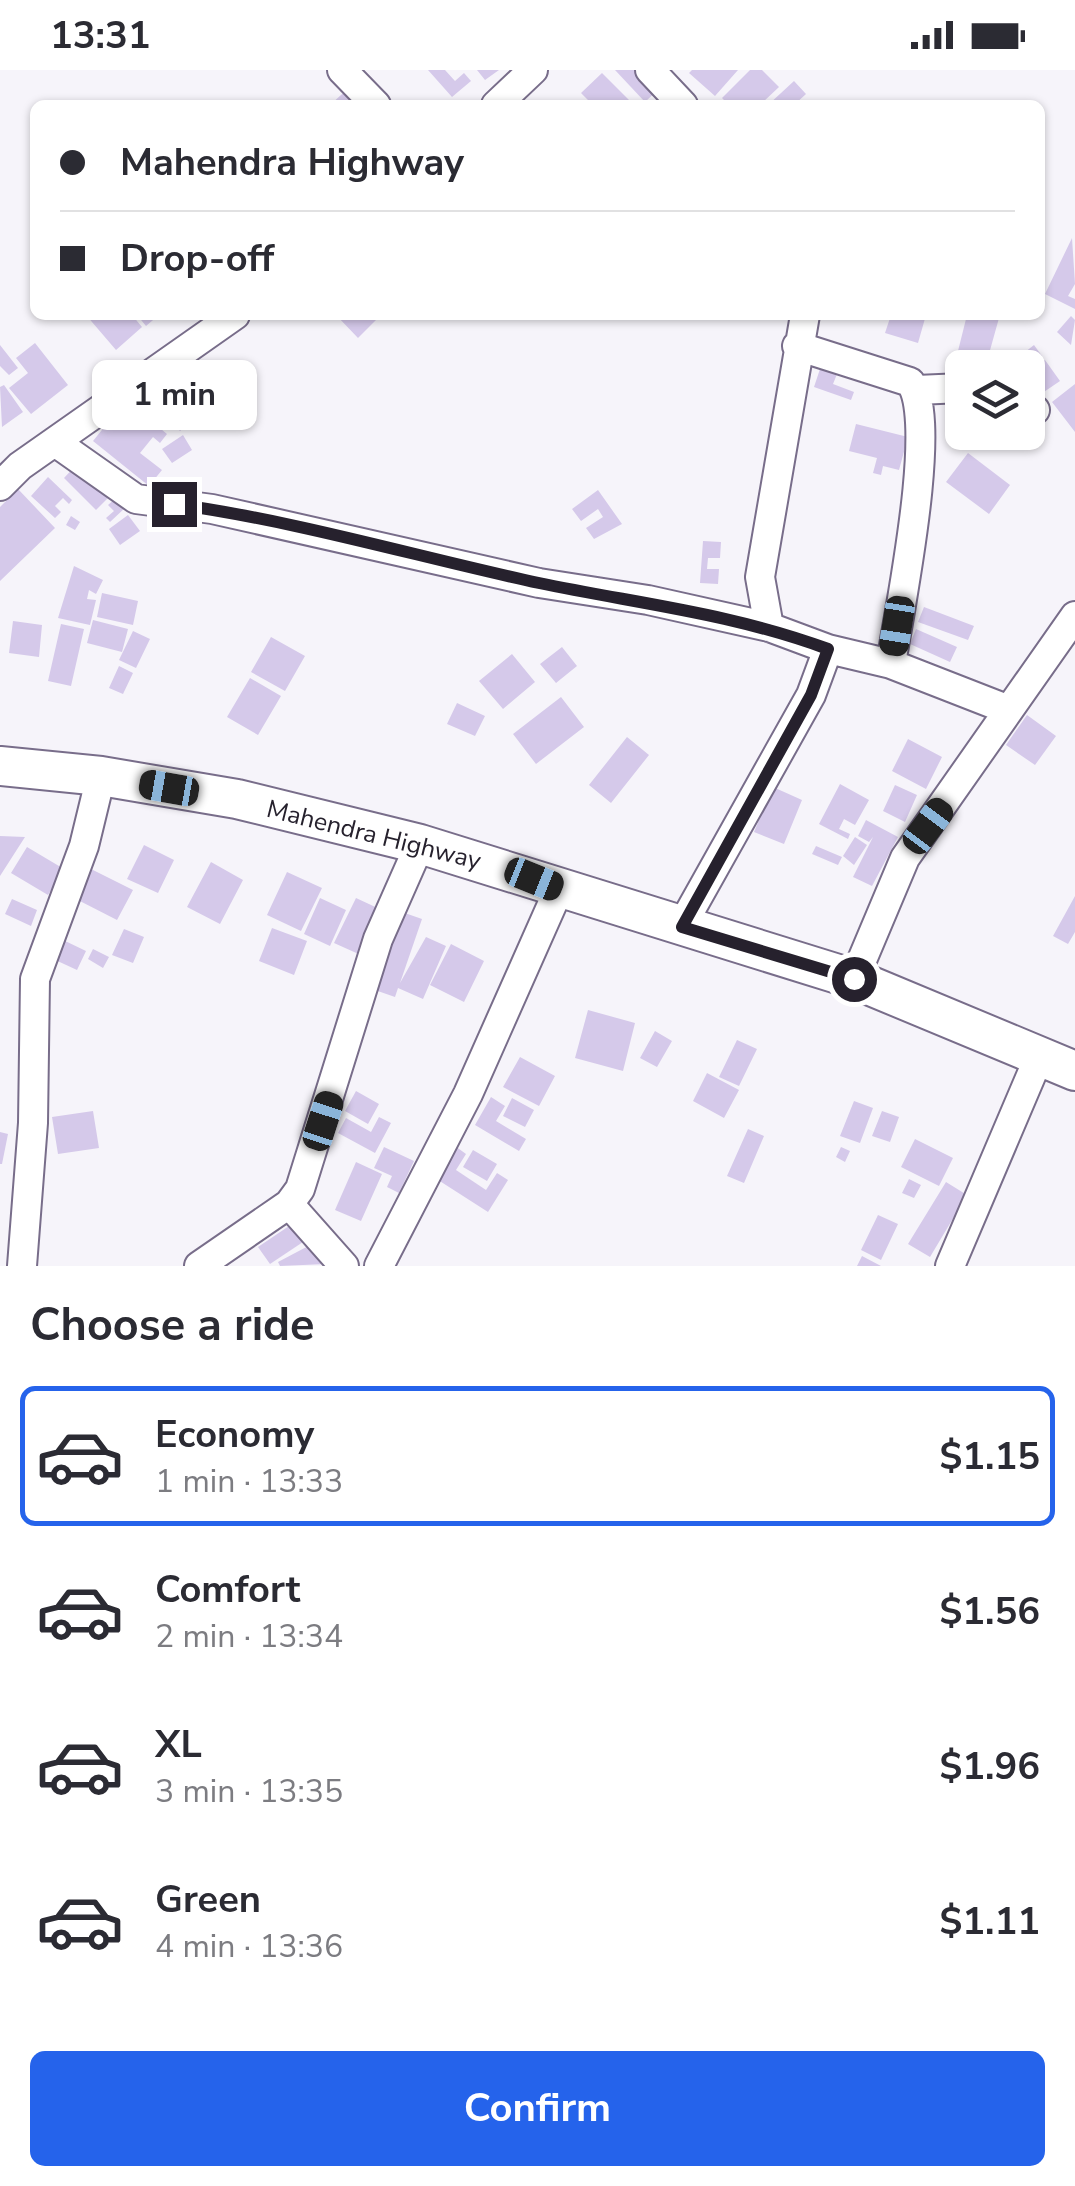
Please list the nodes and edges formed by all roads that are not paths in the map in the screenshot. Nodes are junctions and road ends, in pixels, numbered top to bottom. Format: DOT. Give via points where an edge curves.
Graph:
graph roads {
  1 [pos="342,70"];
  2 [pos="533,70"];
  3 [pos="650,70"];
  4 [pos="371,100"];
  5 [pos="501,100"];
  6 [pos="678,100"];
  7 [pos="227,320"];
  8 [pos="804,320"];
  9 [pos="796,346"];
  10 [pos="945,389"];
  11 [pos="916,390"];
  12 [pos="55,442"];
  13 [pos="0,486"];
  14 [pos="1075,616"];
  15 [pos="769,627"];
  16 [pos="828,649"];
  17 [pos="891,664"];
  18 [pos="1010,710"];
  19 [pos="0,766"];
  20 [pos="101,776"];
  21 [pos="420,844"];
  22 [pos="559,889"];
  23 [pos="682,927"];
  24 [pos="854,979"];
  25 [pos="1039,1057"];
  26 [pos="1075,1072"];
  27 [pos="289,1204"];
  28 [pos="22,1266"];
  29 [pos="200,1266"];
  30 [pos="344,1266"];
  31 [pos="379,1266"];
  32 [pos="950,1266"];
  1 -- 4 [label="street"];
  2 -- 5 [label="street"];
  3 -- 6 [label="street"];
  7 -- 12 [label="street"];
  8 -- 9 [label="street"];
  9 -- 11 [label="street" via="910,382"];
  9 -- 15 [label="street" via="760,577"];
  10 -- 11 [label="street"];
  11 -- 17 [label="street" via="922,435"];
  12 -- 13 [label="street"];
  12 -- 15 [label="street" via="136,499 212,509"];
  14 -- 18 [label="street"];
  15 -- 16 [label="street"];
  16 -- 17 [label="street"];
  16 -- 23 [label="street" via="811,695"];
  17 -- 18 [label="street"];
  18 -- 24 [label="street" via="905,858"];
  19 -- 20 [label="highway, Mahendra Highway"];
  20 -- 21 [label="highway, Mahendra Highway" via="305,813"];
  20 -- 28 [label="street" via="84,846 35,979"];
  21 -- 22 [label="highway, Mahendra Highway"];
  21 -- 27 [label="street" via="378,940 300,1189"];
  22 -- 23 [label="highway, Mahendra Highway"];
  22 -- 31 [label="street" via="468,1094"];
  23 -- 24 [label="highway, Mahendra Highway"];
  24 -- 25 [label="highway, Mahendra Highway"];
  25 -- 26 [label="highway, Mahendra Highway"];
  25 -- 32 [label="street"];
  27 -- 29 [label="street"];
  27 -- 30 [label="street"];
}
